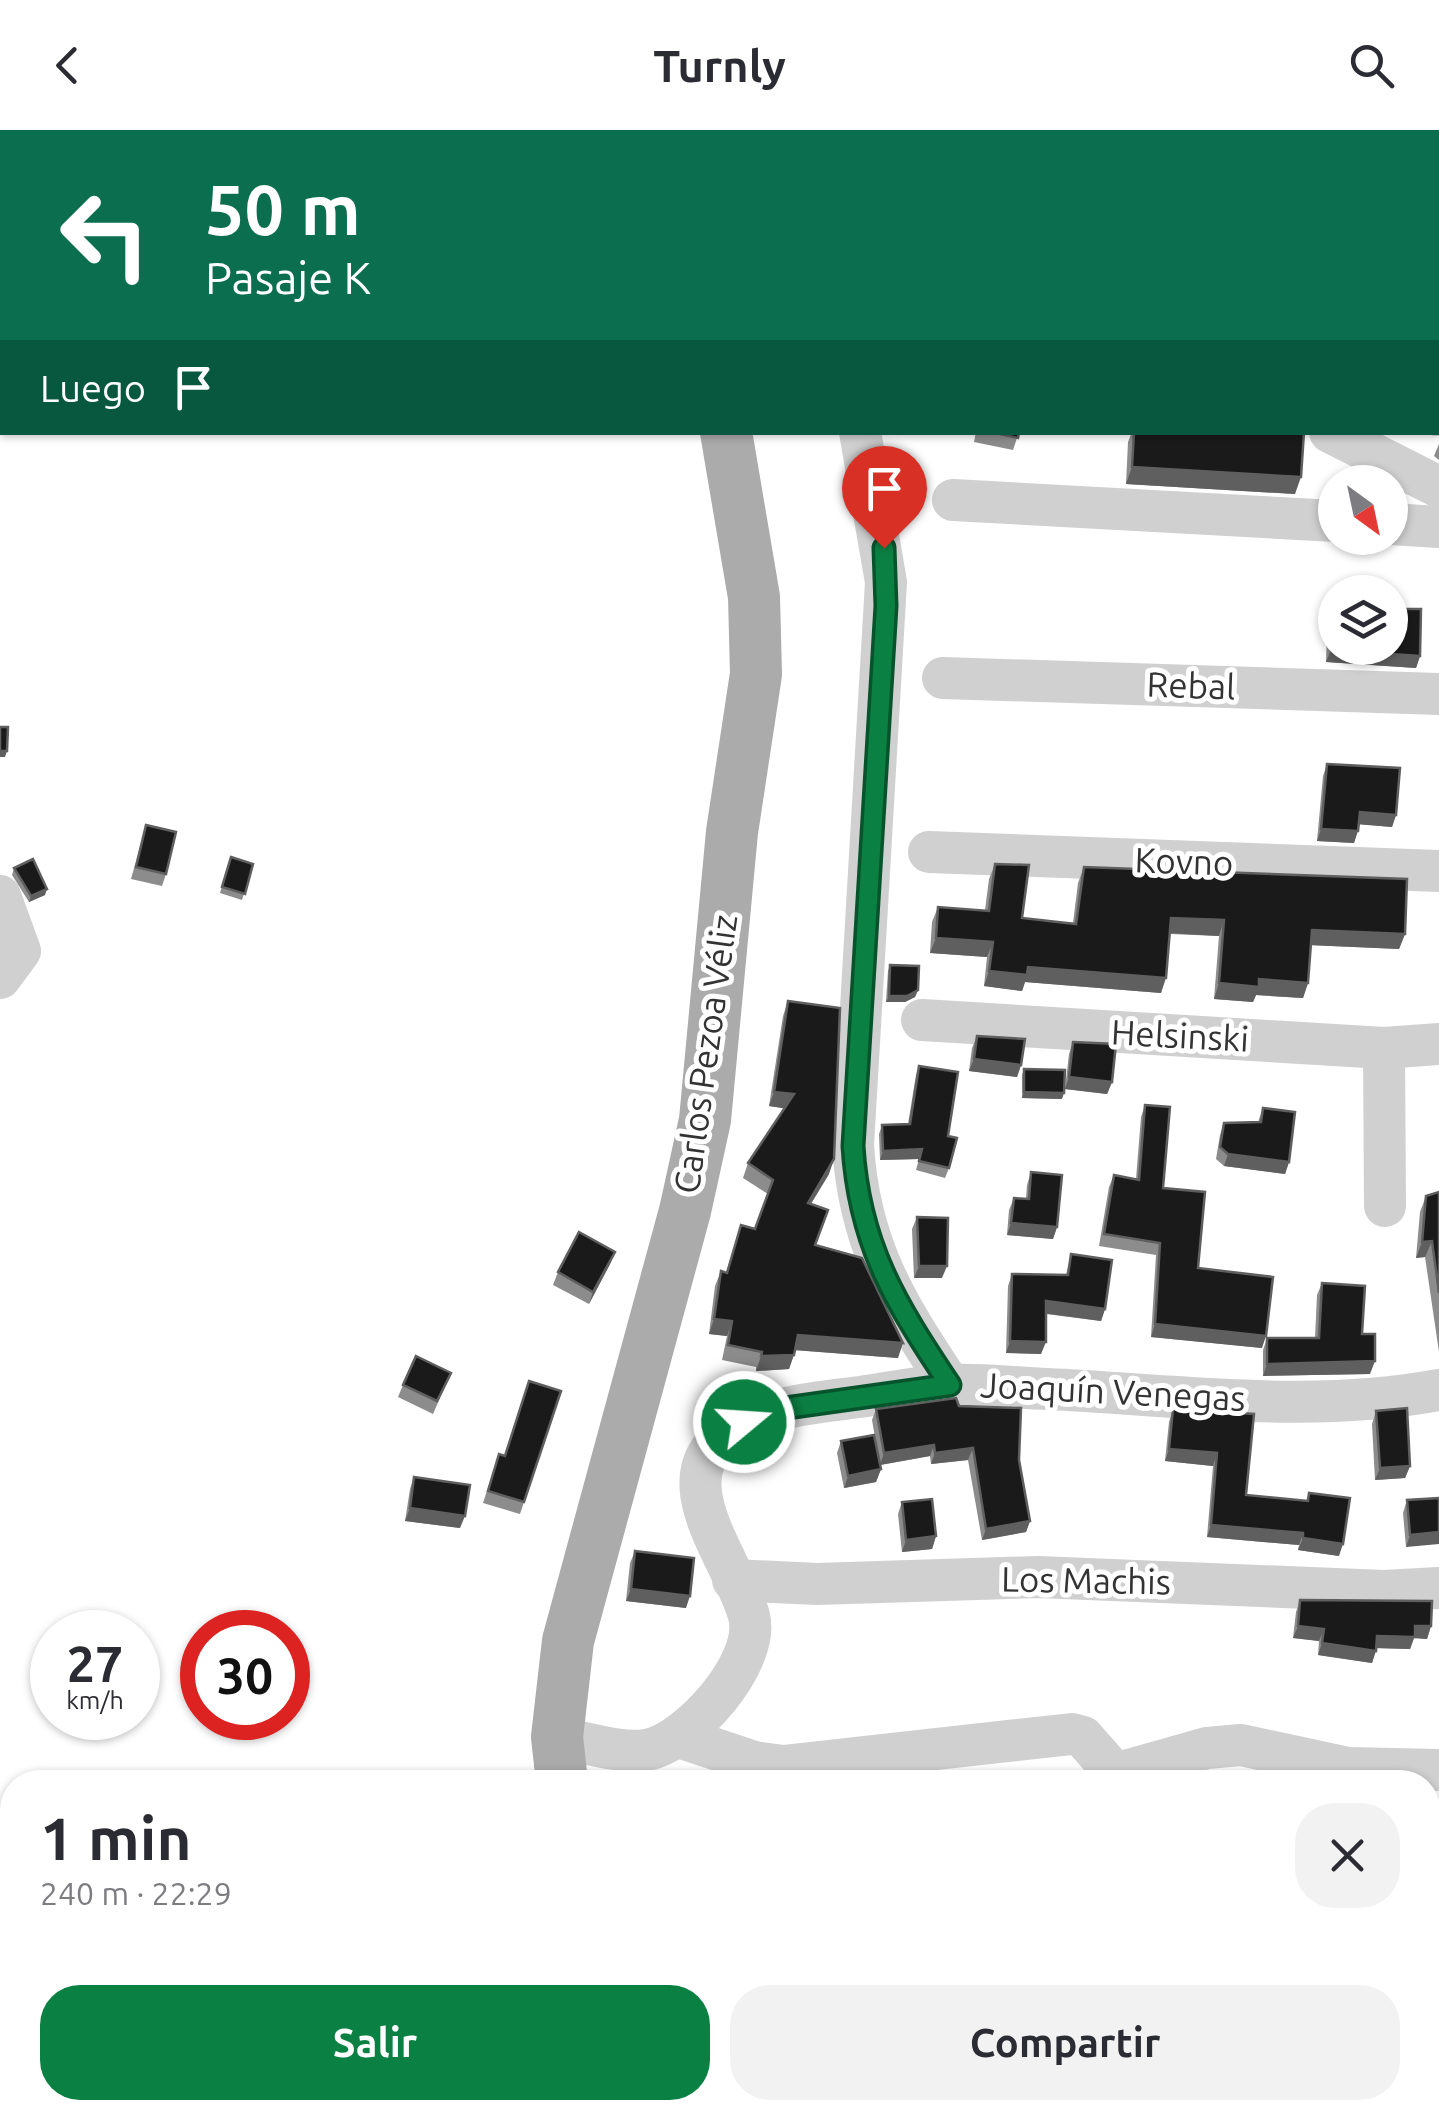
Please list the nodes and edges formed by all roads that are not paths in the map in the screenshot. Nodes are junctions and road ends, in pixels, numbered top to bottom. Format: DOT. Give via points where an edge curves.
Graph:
graph roads {
  1 [pos="727,435"];
  2 [pos="861,435"];
  3 [pos="1336,435"];
  4 [pos="1439,487"];
  5 [pos="953,500"];
  6 [pos="1318,520"];
  7 [pos="1408,525"];
  8 [pos="1439,527"];
  9 [pos="942,678"];
  10 [pos="1439,694"];
  11 [pos="929,852"];
  12 [pos="1439,871"];
  13 [pos="0,896"];
  14 [pos="0,978"];
  15 [pos="922,1020"];
  16 [pos="1439,1044"];
  17 [pos="1384,1048"];
  18 [pos="1384,1206"];
  19 [pos="950,1385"];
  20 [pos="1439,1390"];
  21 [pos="733,1580"];
  22 [pos="1439,1588"];
  23 [pos="661,1757"];
  24 [pos="560,1760"];
  25 [pos="1439,1770"];
  1 -- 24 [label="main road, Carlos Pezoa Véliz" via="757,646 704,1120 568,1640"];
  2 -- 19 [label="street" via="886,582 855,1180 880,1273"];
  3 -- 4 [label="street"];
  5 -- 6 [label="street"];
  7 -- 8 [label="street"];
  9 -- 10 [label="street, Rebal"];
  11 -- 12 [label="street, Kovno"];
  13 -- 14 [label="street" via="20,951"];
  15 -- 17 [label="street, Helsinski"];
  16 -- 17 [label="street, Helsinski"];
  17 -- 18 [label="street"];
  19 -- 20 [label="street, Joaquín Venegas" via="1352,1403"];
  19 -- 21 [label="street, Joaquín Venegas" via="786,1408 721,1437 708,1454 702,1504"];
  21 -- 22 [label="street, Los Machis" via="1038,1577"];
  21 -- 23 [label="street, Joaquín Venegas" via="750,1618 740,1666"];
  23 -- 24 [label="street"];
  23 -- 25 [label="street" via="783,1766 1072,1734 1083,1736 1112,1770 1241,1744 1348,1768"];
}
